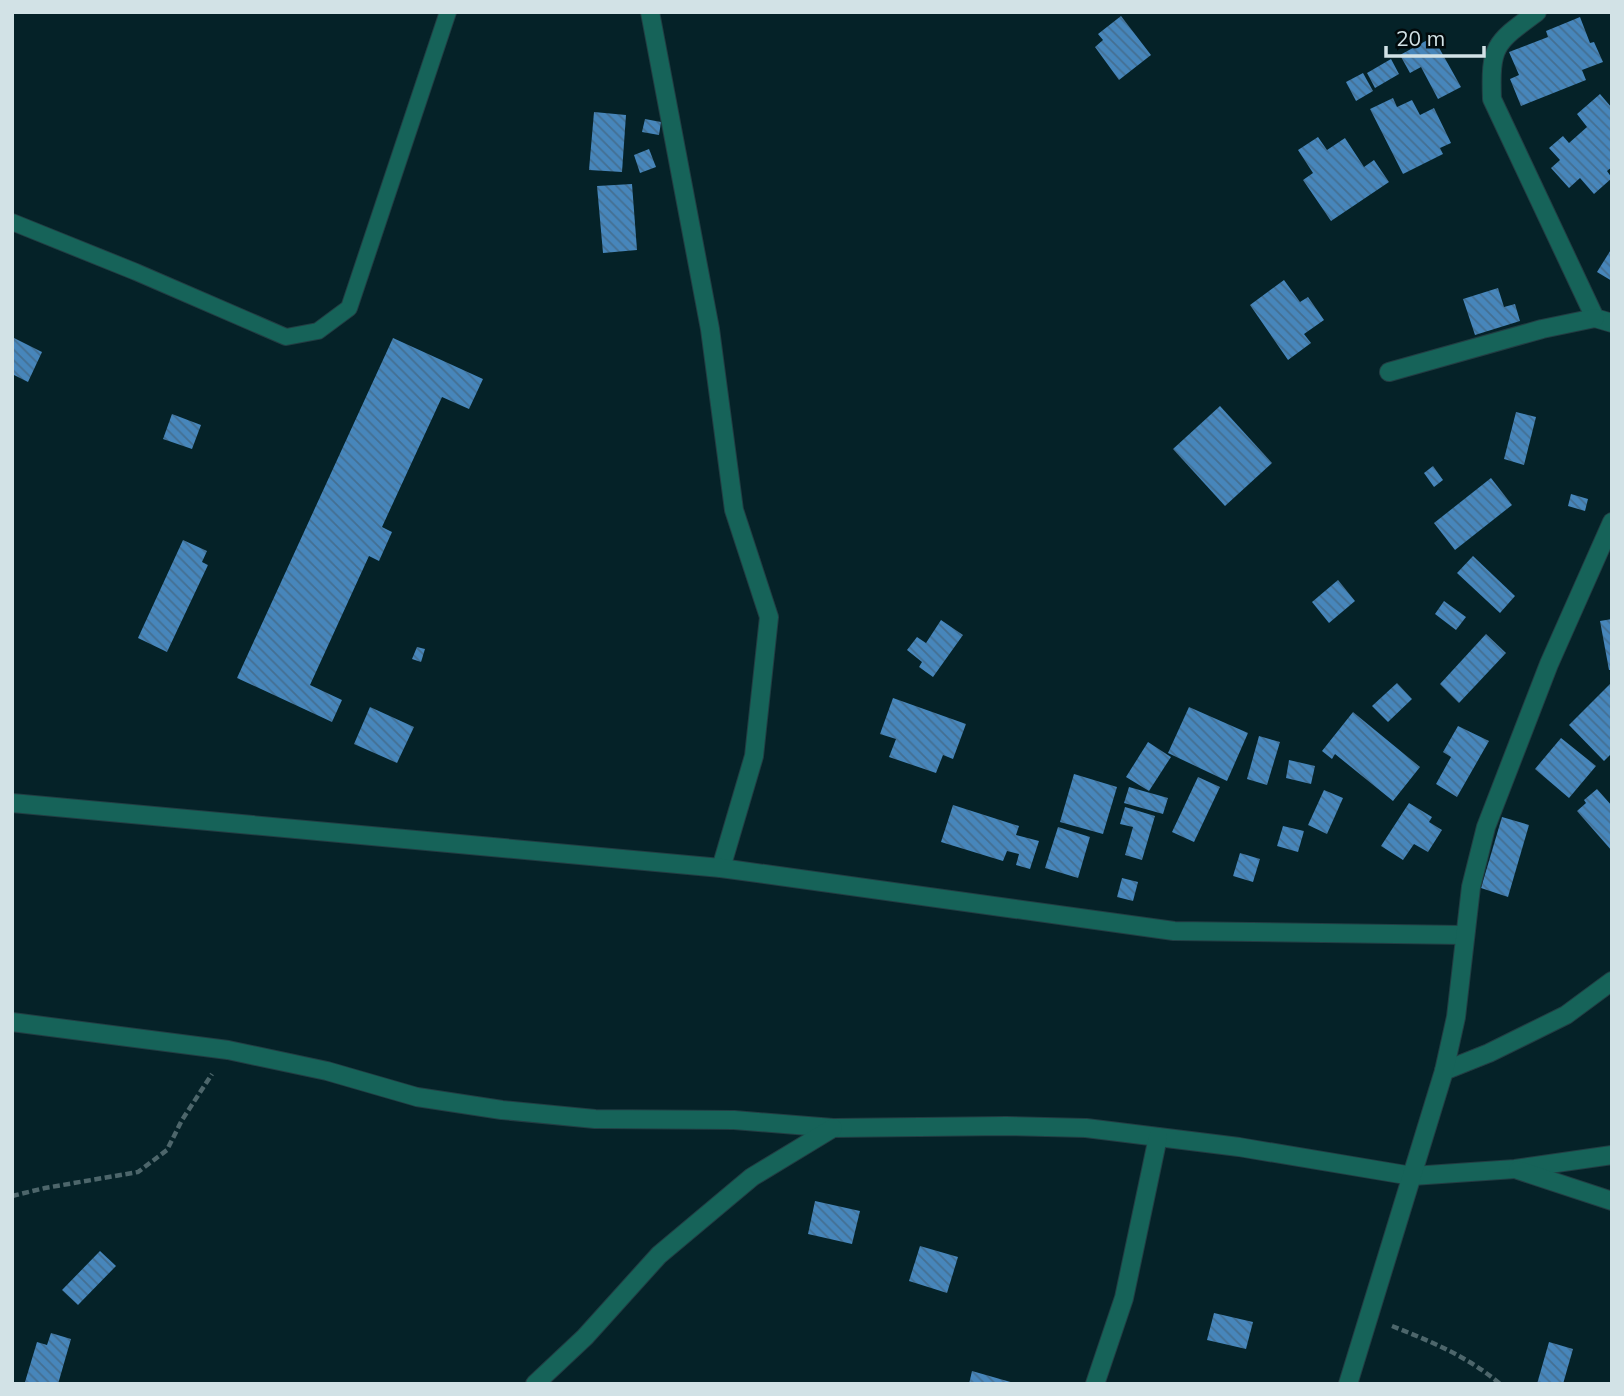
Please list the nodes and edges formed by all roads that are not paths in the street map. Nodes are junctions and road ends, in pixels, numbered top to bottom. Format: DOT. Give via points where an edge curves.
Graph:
graph roads {
  1 [pos="448,12"];
  2 [pos="650,12"];
  3 [pos="1537,12"];
  4 [pos="12,222"];
  5 [pos="1603,320"];
  6 [pos="1389,372"];
  7 [pos="1612,522"];
  8 [pos="12,803"];
  9 [pos="721,868"];
  10 [pos="1464,935"];
  11 [pos="1612,981"];
  12 [pos="14,1025"];
  13 [pos="1444,1071"];
  14 [pos="832,1128"];
  15 [pos="1158,1137"];
  16 [pos="1612,1155"];
  17 [pos="1515,1169"];
  18 [pos="1412,1176"];
  19 [pos="1612,1201"];
  20 [pos="535,1384"];
  21 [pos="1095,1384"];
  22 [pos="1348,1384"];
  1 -- 4 [label="lane" via="349,308 318,331 286,337"];
  2 -- 9 [label="street" via="709,329 734,510 769,617 754,756"];
  3 -- 5 [label="street" via="1503,37 1490,64 1492,99"];
  5 -- 6 [label="street" via="1542,329"];
  7 -- 10 [label="street" via="1549,664 1486,827"];
  8 -- 9 [label="street"];
  9 -- 10 [label="street" via="1174,931"];
  10 -- 13 [label="street" via="1456,1017"];
  11 -- 13 [label="street" via="1566,1015"];
  12 -- 14 [label="street" via="228,1050 327,1071 417,1097 502,1110 595,1119 734,1120"];
  13 -- 18 [label="street"];
  14 -- 15 [label="street" via="1086,1128"];
  14 -- 20 [label="street" via="752,1177 659,1255"];
  15 -- 18 [label="street"];
  15 -- 21 [label="street" via="1124,1298"];
  16 -- 17 [label="street"];
  17 -- 18 [label="street"];
  17 -- 19 [label="street"];
  18 -- 22 [label="street"];
}
